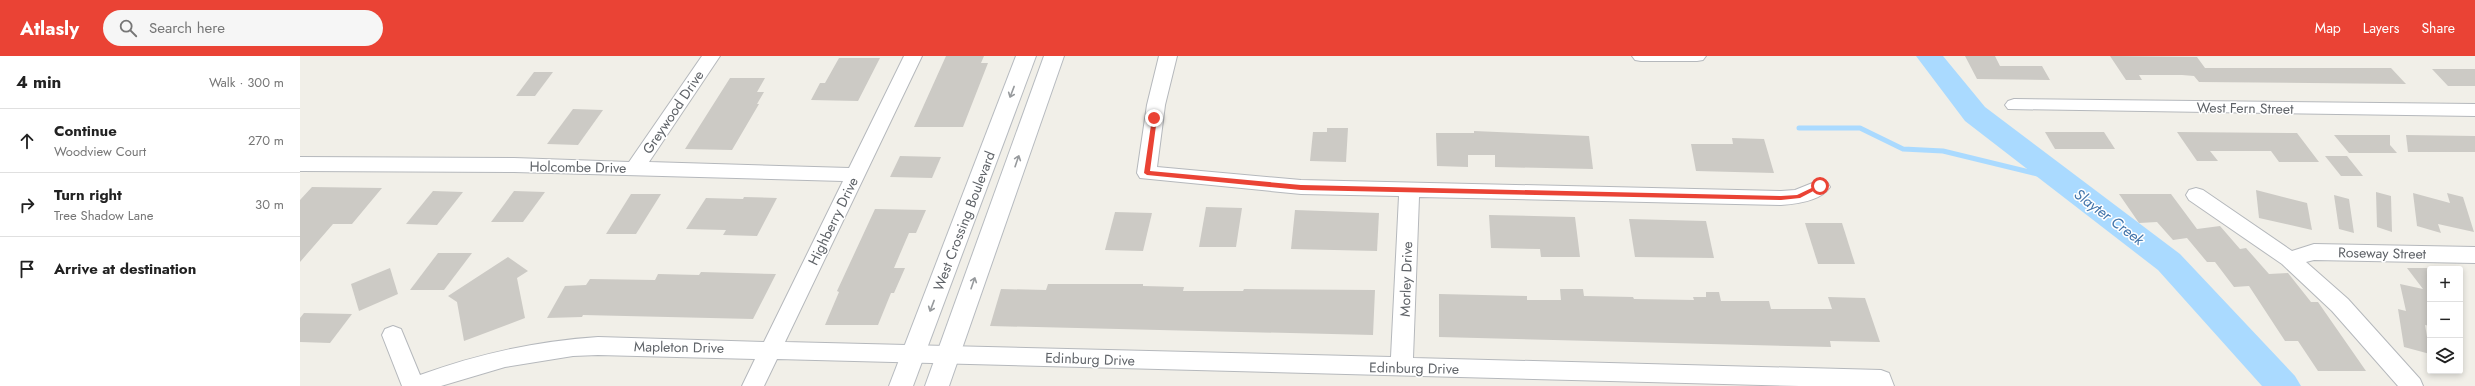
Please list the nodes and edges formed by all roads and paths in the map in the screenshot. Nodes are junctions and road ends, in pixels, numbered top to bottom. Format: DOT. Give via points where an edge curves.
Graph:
graph roads {
  1 [pos="711,56"];
  2 [pos="913,56"];
  3 [pos="1026,56"];
  4 [pos="1054,56"];
  5 [pos="1168,56"];
  6 [pos="1641,56"];
  7 [pos="1697,56"];
  8 [pos="2014,105"];
  9 [pos="2475,110"];
  10 [pos="300,164"];
  11 [pos="635,168"];
  12 [pos="856,175"];
  13 [pos="1820,186"];
  14 [pos="1409,190"];
  15 [pos="2196,195"];
  16 [pos="2475,255"];
  17 [pos="2290,258"];
  18 [pos="393,335"];
  19 [pos="771,349"];
  20 [pos="914,354"];
  21 [pos="948,355"];
  22 [pos="1402,367"];
  23 [pos="1882,382"];
  24 [pos="414,386"];
  25 [pos="753,386"];
  26 [pos="901,386"];
  27 [pos="937,386"];
  28 [pos="2412,386"];
  1 -- 11 [label="street, Greywood Drive"];
  2 -- 12 [label="street, Highberry Drive"];
  3 -- 20 [label="street, West Crossing Boulevard, one-way"];
  21 -- 4 [label="street, West Crossing Boulevard, one-way"];
  5 -- 14 [label="street" via="1156,105 1147,173 1273,186"];
  6 -- 7 [label="street"];
  8 -- 9 [label="street, West Fern Street"];
  10 -- 11 [label="street, Holcombe Drive"];
  11 -- 12 [label="street, Holcombe Drive"];
  12 -- 19 [label="street, Highberry Drive"];
  13 -- 14 [label="street" via="1798,197 1790,198"];
  14 -- 22 [label="street, Morley Drive"];
  15 -- 17 [label="street"];
  16 -- 17 [label="street, Roseway Street" via="2314,252"];
  17 -- 28 [label="street" via="2340,305"];
  18 -- 24 [label="street"];
  19 -- 20 [label="street, Mapleton Drive"];
  19 -- 24 [label="street, Mapleton Drive" via="598,346 544,349 450,373"];
  19 -- 25 [label="street, Highberry Drive"];
  20 -- 21 [label="street, Mapleton Drive"];
  20 -- 26 [label="street, West Crossing Boulevard"];
  21 -- 22 [label="street, Edinburg Drive"];
  21 -- 27 [label="street, West Crossing Boulevard"];
  22 -- 23 [label="street, Edinburg Drive"];
}
